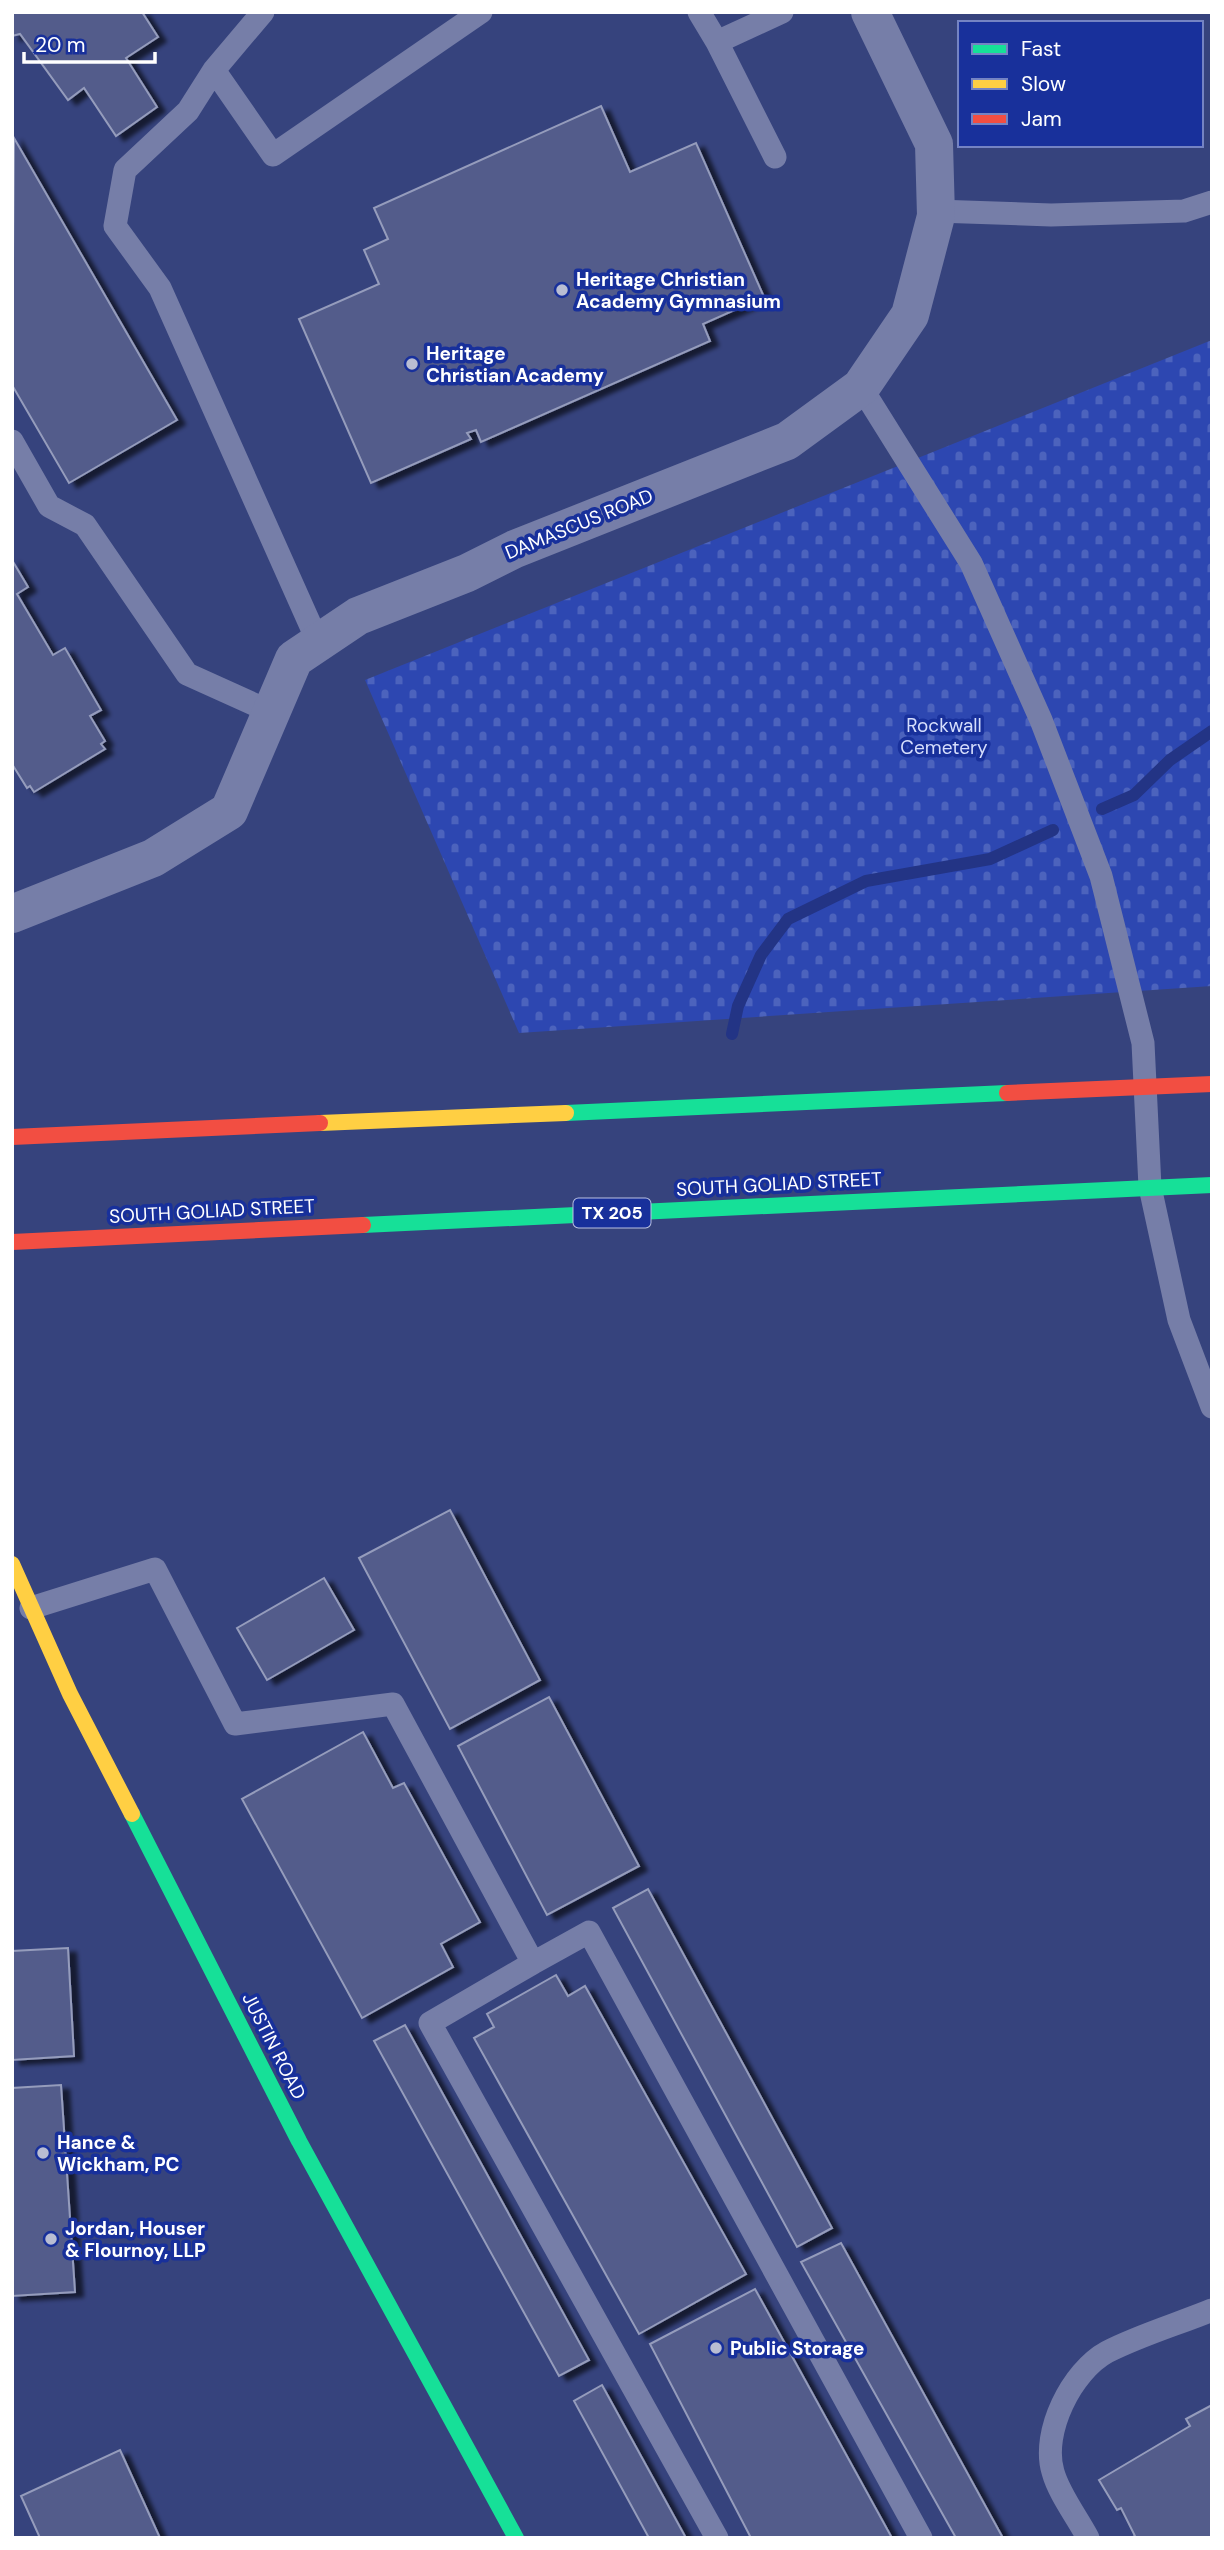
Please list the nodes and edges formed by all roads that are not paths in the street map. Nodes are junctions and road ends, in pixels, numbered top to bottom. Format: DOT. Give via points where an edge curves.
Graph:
graph roads {
  1 [pos="263,12"];
  2 [pos="481,12"];
  3 [pos="699,12"];
  4 [pos="782,12"];
  5 [pos="870,12"];
  6 [pos="717,42"];
  7 [pos="214,70"];
  8 [pos="775,157"];
  9 [pos="1212,202"];
  10 [pos="936,211"];
  11 [pos="861,387"];
  12 [pos="12,440"];
  13 [pos="318,642"];
  14 [pos="271,712"];
  15 [pos="12,914"];
  16 [pos="1212,1084"];
  17 [pos="1146,1087"];
  18 [pos="12,1137"];
  19 [pos="1212,1185"];
  20 [pos="1150,1187"];
  21 [pos="12,1242"];
  22 [pos="1212,1407"];
  23 [pos="12,1564"];
  24 [pos="31,1608"];
  25 [pos="533,1963"];
  26 [pos="1212,2310"];
  27 [pos="516,2538"];
  28 [pos="717,2538"];
  29 [pos="921,2538"];
  30 [pos="1088,2538"];
  1 -- 7 [label="lane"];
  2 -- 7 [label="lane" via="273,155"];
  3 -- 6 [label="lane"];
  4 -- 6 [label="lane"];
  5 -- 10 [label="street, DAMASCUS ROAD" via="934,144"];
  6 -- 8 [label="lane"];
  7 -- 13 [label="lane" via="188,111 125,170 116,226 160,288"];
  9 -- 10 [label="lane" via="1184,211 1051,215"];
  10 -- 11 [label="street, DAMASCUS ROAD" via="910,314"];
  11 -- 13 [label="street, DAMASCUS ROAD" via="787,441 515,548 467,573 358,616"];
  11 -- 17 [label="lane" via="971,563 1064,779 1101,876 1143,1043"];
  12 -- 14 [label="lane" via="50,506 85,525 187,674"];
  13 -- 14 [label="street, DAMASCUS ROAD" via="294,659"];
  14 -- 15 [label="street, DAMASCUS ROAD" via="229,811 152,858"];
  16 -- 17 [label="main road"];
  17 -- 18 [label="main road"];
  17 -- 20 [label="lane"];
  19 -- 20 [label="main road, SOUTH GOLIAD STREET / TX 205"];
  20 -- 21 [label="main road, SOUTH GOLIAD STREET / TX 205"];
  20 -- 22 [label="lane" via="1179,1320"];
  23 -- 24 [label="main road, JUSTIN ROAD"];
  24 -- 25 [label="lane" via="155,1569 235,1724 393,1704"];
  24 -- 27 [label="main road, JUSTIN ROAD" via="299,2141"];
  25 -- 28 [label="lane" via="430,2023"];
  25 -- 29 [label="lane" via="589,1932"];
  26 -- 30 [label="lane" via="1105,2353 1061,2403 1052,2434 1052,2471"];
}
